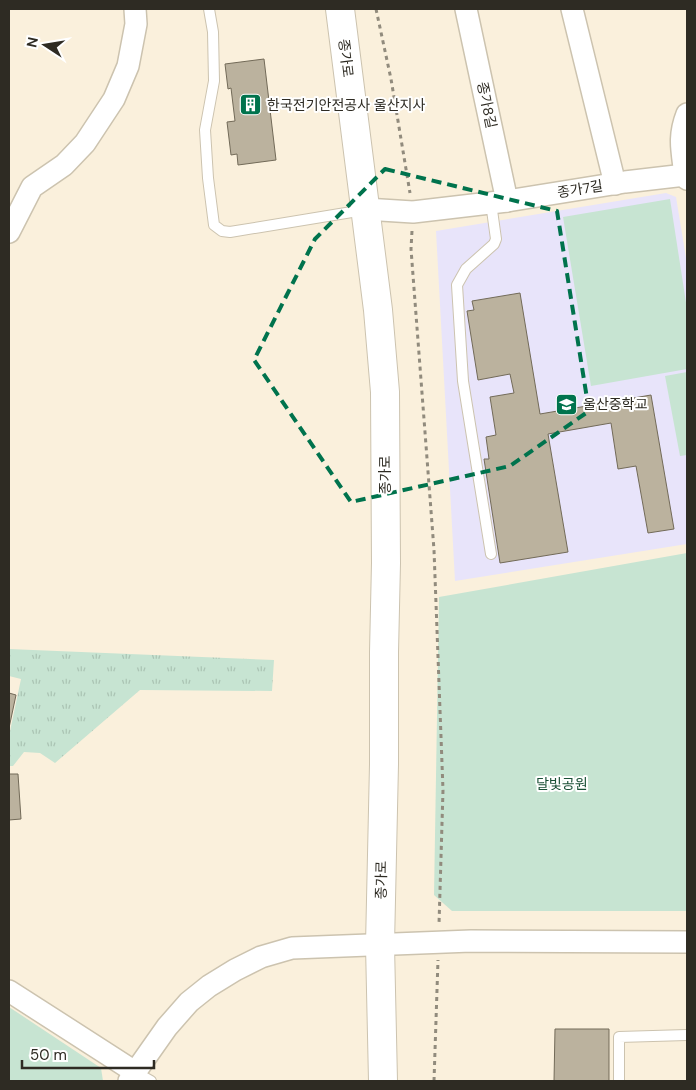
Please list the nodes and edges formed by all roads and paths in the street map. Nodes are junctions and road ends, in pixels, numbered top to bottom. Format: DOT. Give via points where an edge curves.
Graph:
graph roads {
  1 [pos="135,9"];
  2 [pos="209,9"];
  3 [pos="340,9"];
  4 [pos="376,9"];
  5 [pos="466,9"];
  6 [pos="572,9"];
  7 [pos="687,114"];
  8 [pos="686,177"];
  9 [pos="615,184"];
  10 [pos="499,202"];
  11 [pos="365,209"];
  12 [pos="413,212"];
  13 [pos="9,232"];
  14 [pos="491,554"];
  15 [pos="438,942"];
  16 [pos="687,942"];
  17 [pos="380,945"];
  18 [pos="9,991"];
  19 [pos="687,1035"];
  20 [pos="138,1078"];
  21 [pos="383,1081"];
  22 [pos="434,1081"];
  23 [pos="619,1081"];
  1 -- 13 [label="street" via="136,24 128,66 114,99 85,143 64,165 32,188"];
  2 -- 11 [label="lane" via="214,81 206,130 214,224 222,231 230,232"];
  3 -- 11 [label="main road, 종가로"];
  4 -- 12 [label="path"];
  5 -- 10 [label="street, 종가8길"];
  6 -- 9 [label="street, 종가7길"];
  7 -- 8 [label="street" via="681,140"];
  8 -- 9 [label="street"];
  9 -- 10 [label="street, 종가7길"];
  10 -- 12 [label="street, 종가7길"];
  10 -- 14 [label="lane" via="494,244 466,269 457,285 463,381"];
  11 -- 12 [label="street, 종가7길"];
  11 -- 17 [label="main road, 종가로" via="385,392 386,563"];
  12 -- 15 [label="path" via="411,250 434,550 443,790"];
  15 -- 16 [label="street"];
  15 -- 17 [label="street"];
  15 -- 22 [label="path"];
  17 -- 20 [label="street" via="292,948 261,957 235,970 189,1002 167,1027"];
  17 -- 21 [label="main road, 종가로"];
  18 -- 20 [label="street"];
  19 -- 23 [label="lane" via="619,1037"];
}
